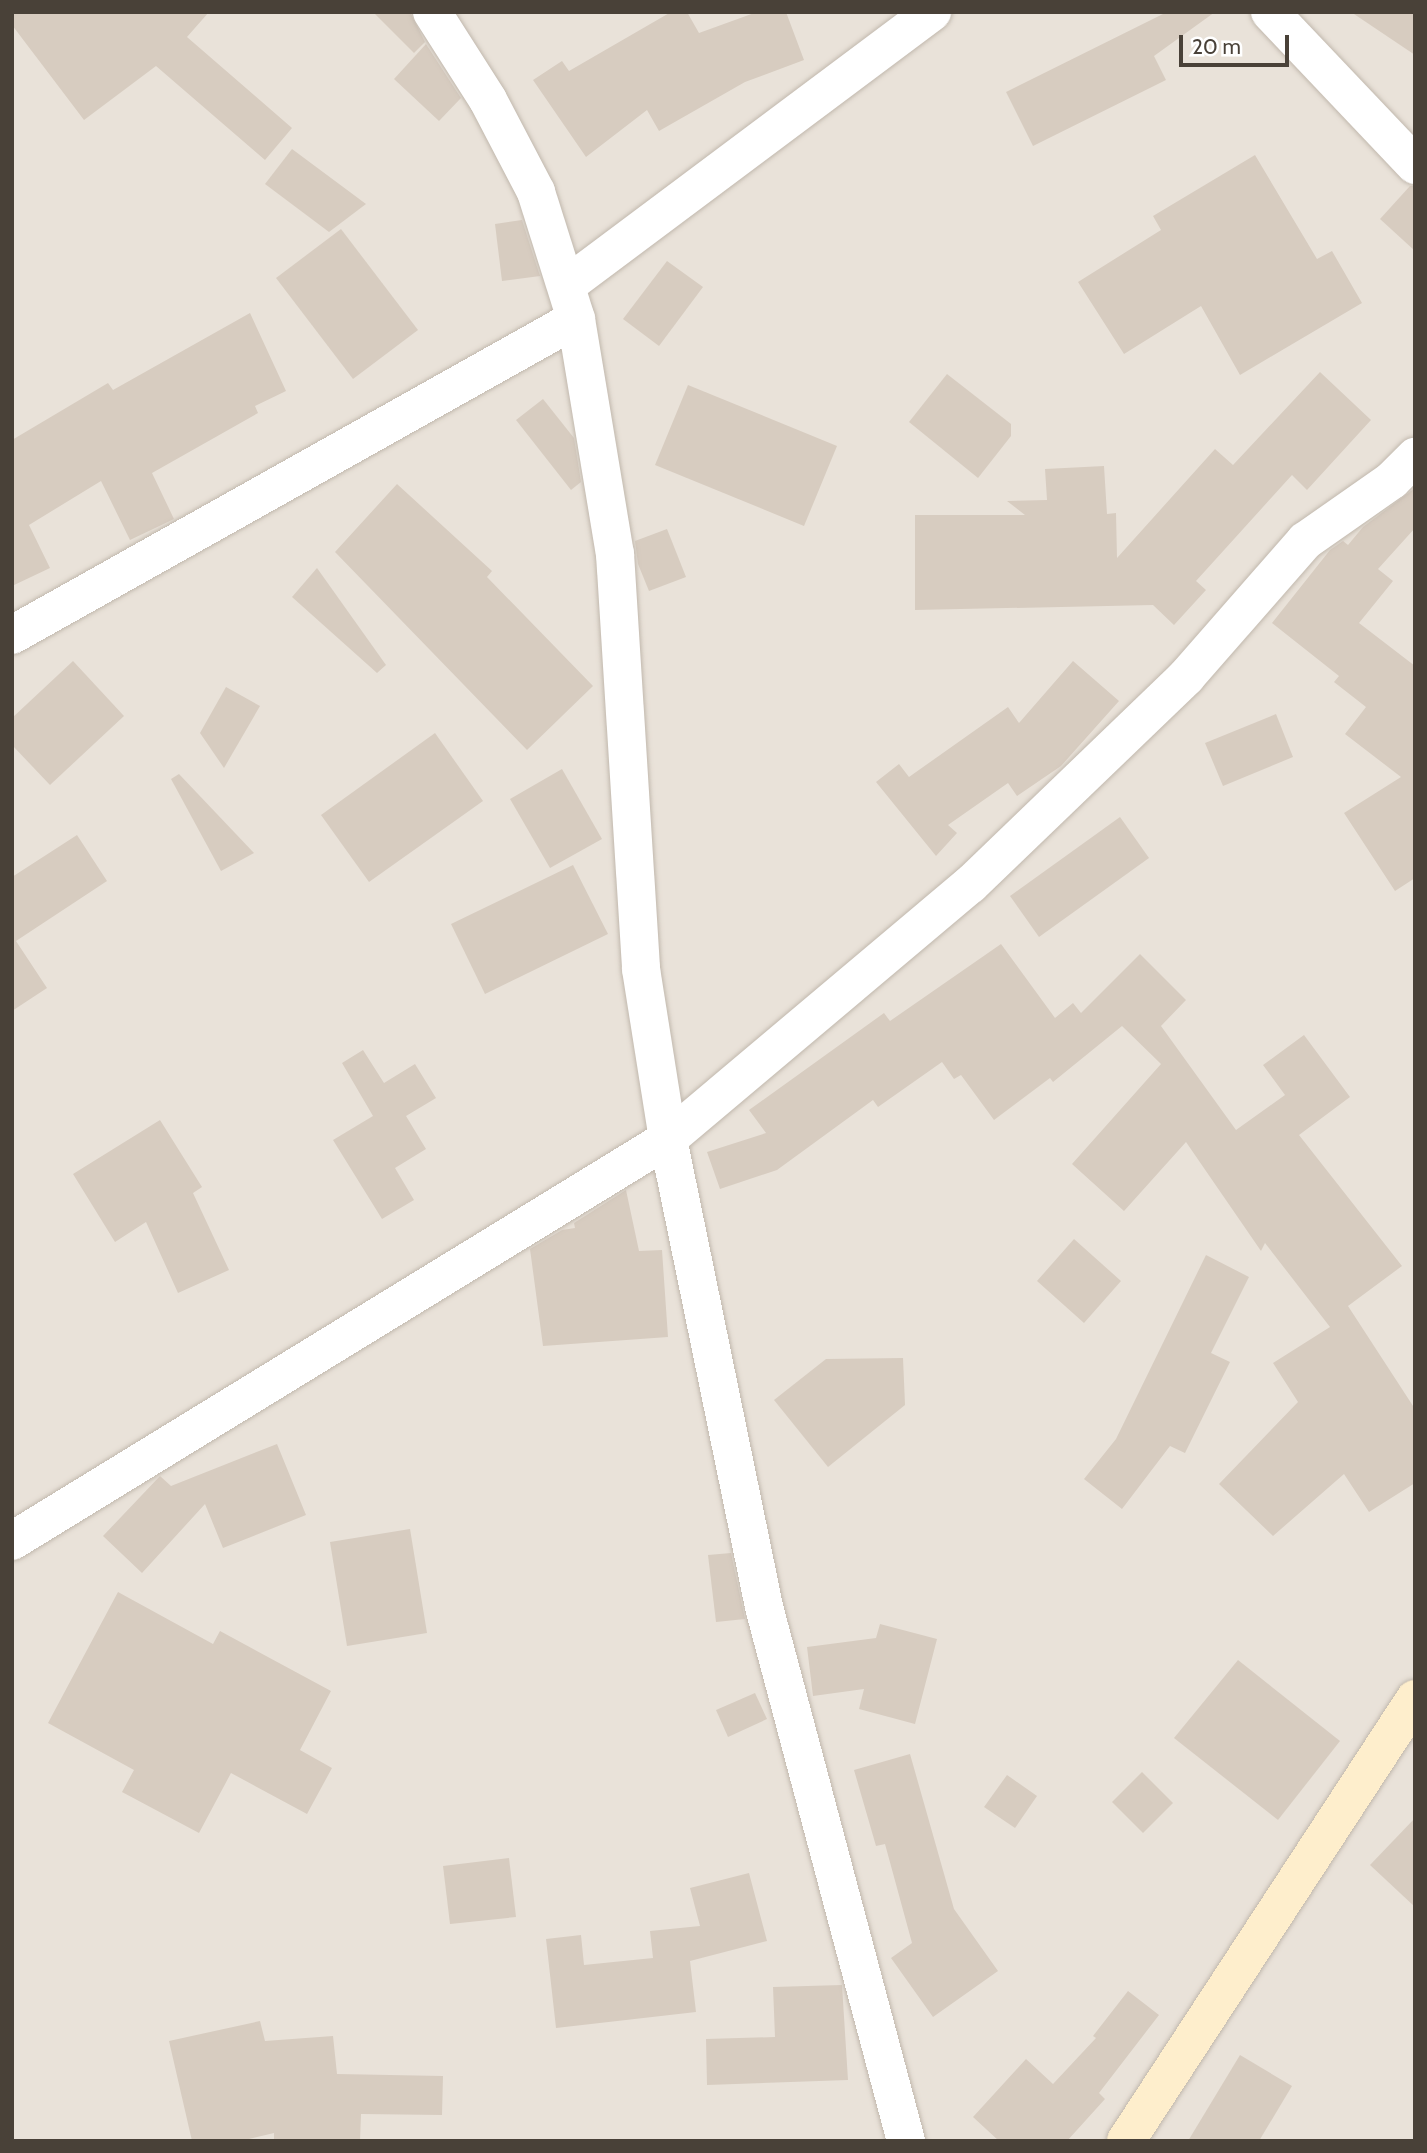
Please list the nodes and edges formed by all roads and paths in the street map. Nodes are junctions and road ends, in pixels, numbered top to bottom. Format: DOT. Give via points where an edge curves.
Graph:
graph roads {
  1 [pos="432,12"];
  2 [pos="933,12"];
  3 [pos="1270,12"];
  4 [pos="1415,165"];
  5 [pos="572,302"];
  6 [pos="1415,457"];
  7 [pos="12,635"];
  8 [pos="668,1139"];
  9 [pos="12,1541"];
  10 [pos="1415,1699"];
  11 [pos="906,2141"];
  12 [pos="1126,2141"];
  1 -- 5 [label="street" via="488,100 536,192"];
  2 -- 5 [label="street"];
  3 -- 4 [label="street"];
  5 -- 7 [label="street"];
  5 -- 8 [label="street" via="615,554 641,969"];
  6 -- 8 [label="street" via="1392,480 1305,541 1186,677 970,885"];
  8 -- 9 [label="street"];
  8 -- 11 [label="street" via="764,1607"];
  10 -- 12 [label="main road"];
}
